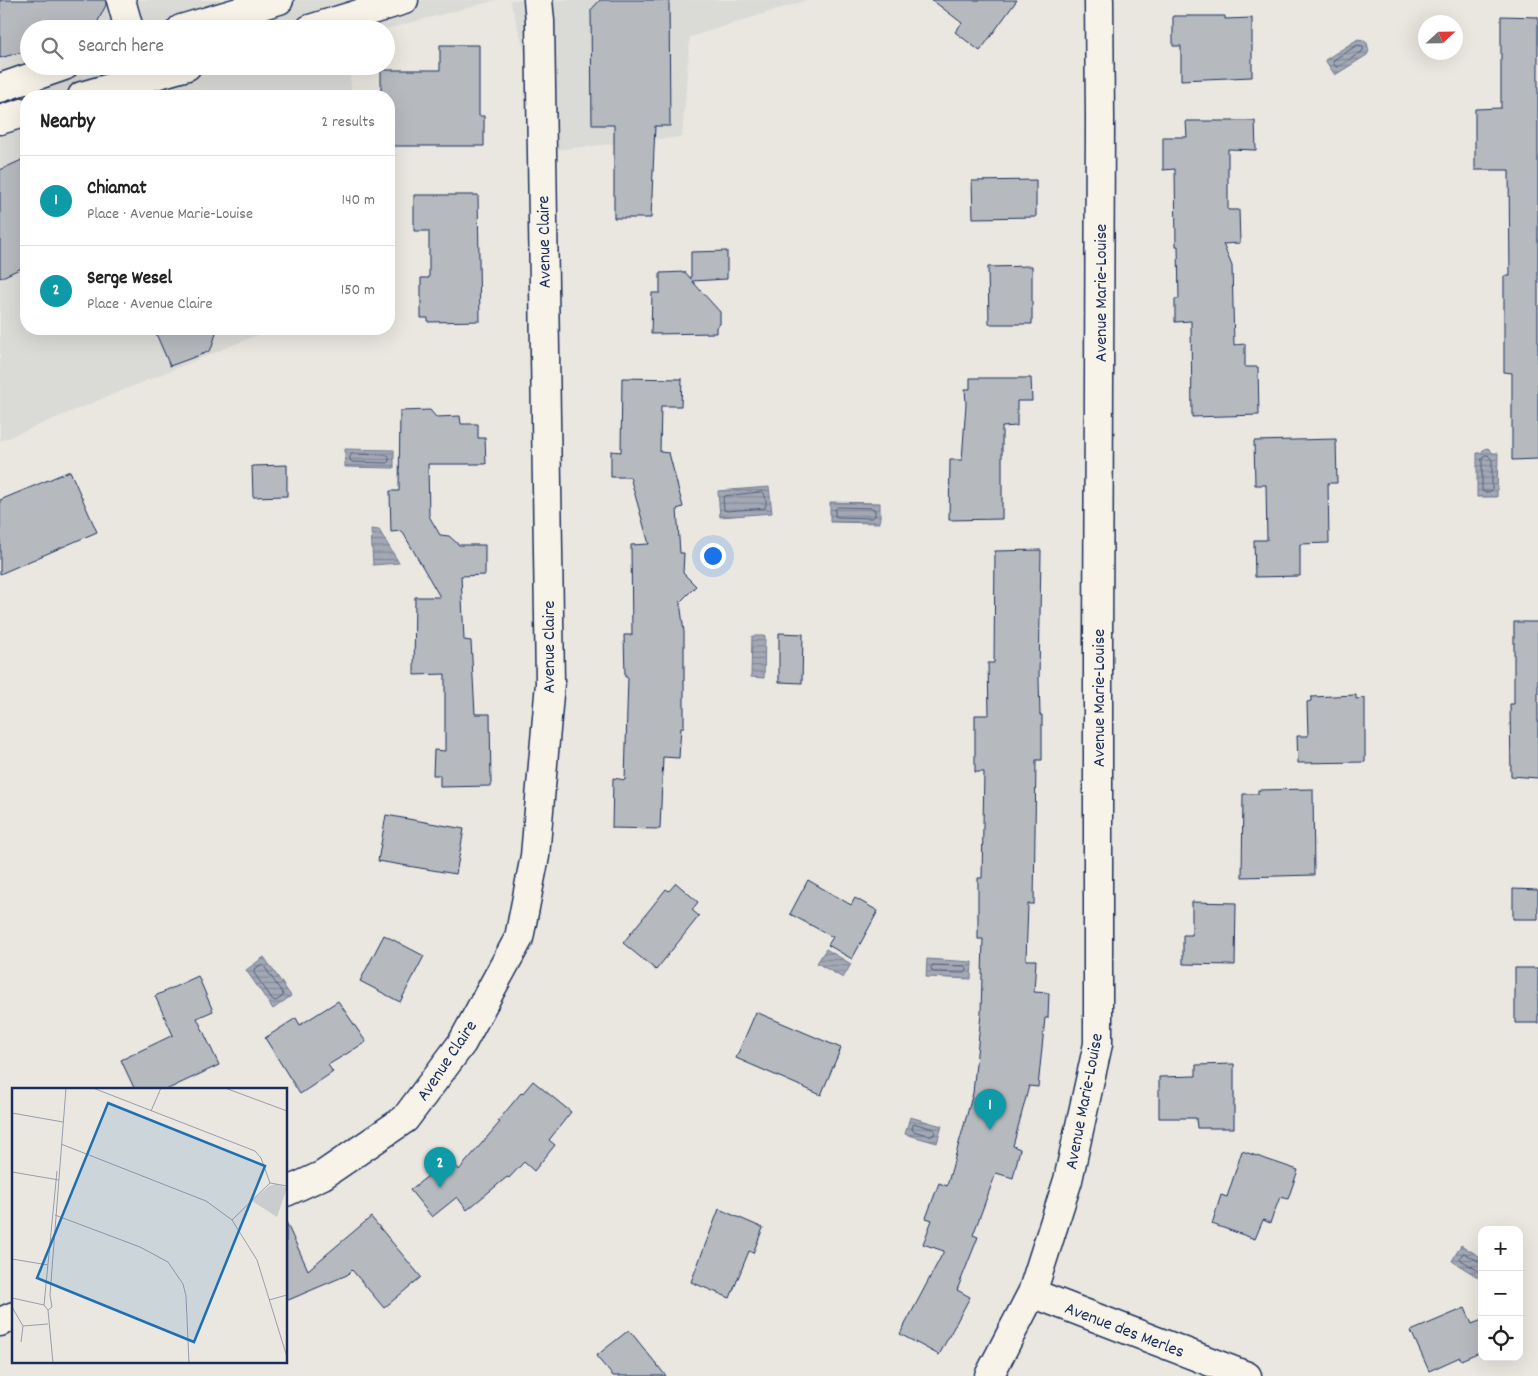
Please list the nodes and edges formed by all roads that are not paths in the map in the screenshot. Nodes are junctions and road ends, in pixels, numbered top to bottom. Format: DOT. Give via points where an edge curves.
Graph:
graph roads {
  1 [pos="121,0"];
  2 [pos="279,0"];
  3 [pos="404,0"];
  4 [pos="538,0"];
  5 [pos="1099,0"];
  6 [pos="127,20"];
  7 [pos="211,20"];
  8 [pos="339,20"];
  9 [pos="38,75"];
  10 [pos="102,75"];
  11 [pos="156,75"];
  12 [pos="0,88"];
  13 [pos="71,90"];
  14 [pos="103,90"];
  15 [pos="20,114"];
  16 [pos="0,120"];
  17 [pos="288,1191"];
  18 [pos="1032,1293"];
  19 [pos="12,1317"];
  20 [pos="0,1322"];
  21 [pos="989,1376"];
  22 [pos="1247,1376"];
  1 -- 6 [label="street"];
  2 -- 7 [label="street"];
  3 -- 8 [label="street"];
  4 -- 17 [label="street, Avenue Claire" via="550,683 535,856 518,938 462,1043 405,1119 323,1175"];
  5 -- 18 [label="street, Avenue Marie-Louise" via="1098,1044 1068,1180"];
  9 -- 12 [label="street"];
  10 -- 13 [label="street"];
  11 -- 14 [label="street"];
  15 -- 16 [label="street"];
  18 -- 21 [label="street, Avenue Marie-Louise"];
  18 -- 22 [label="street, Avenue des Merles"];
  19 -- 20 [label="street"];
}
